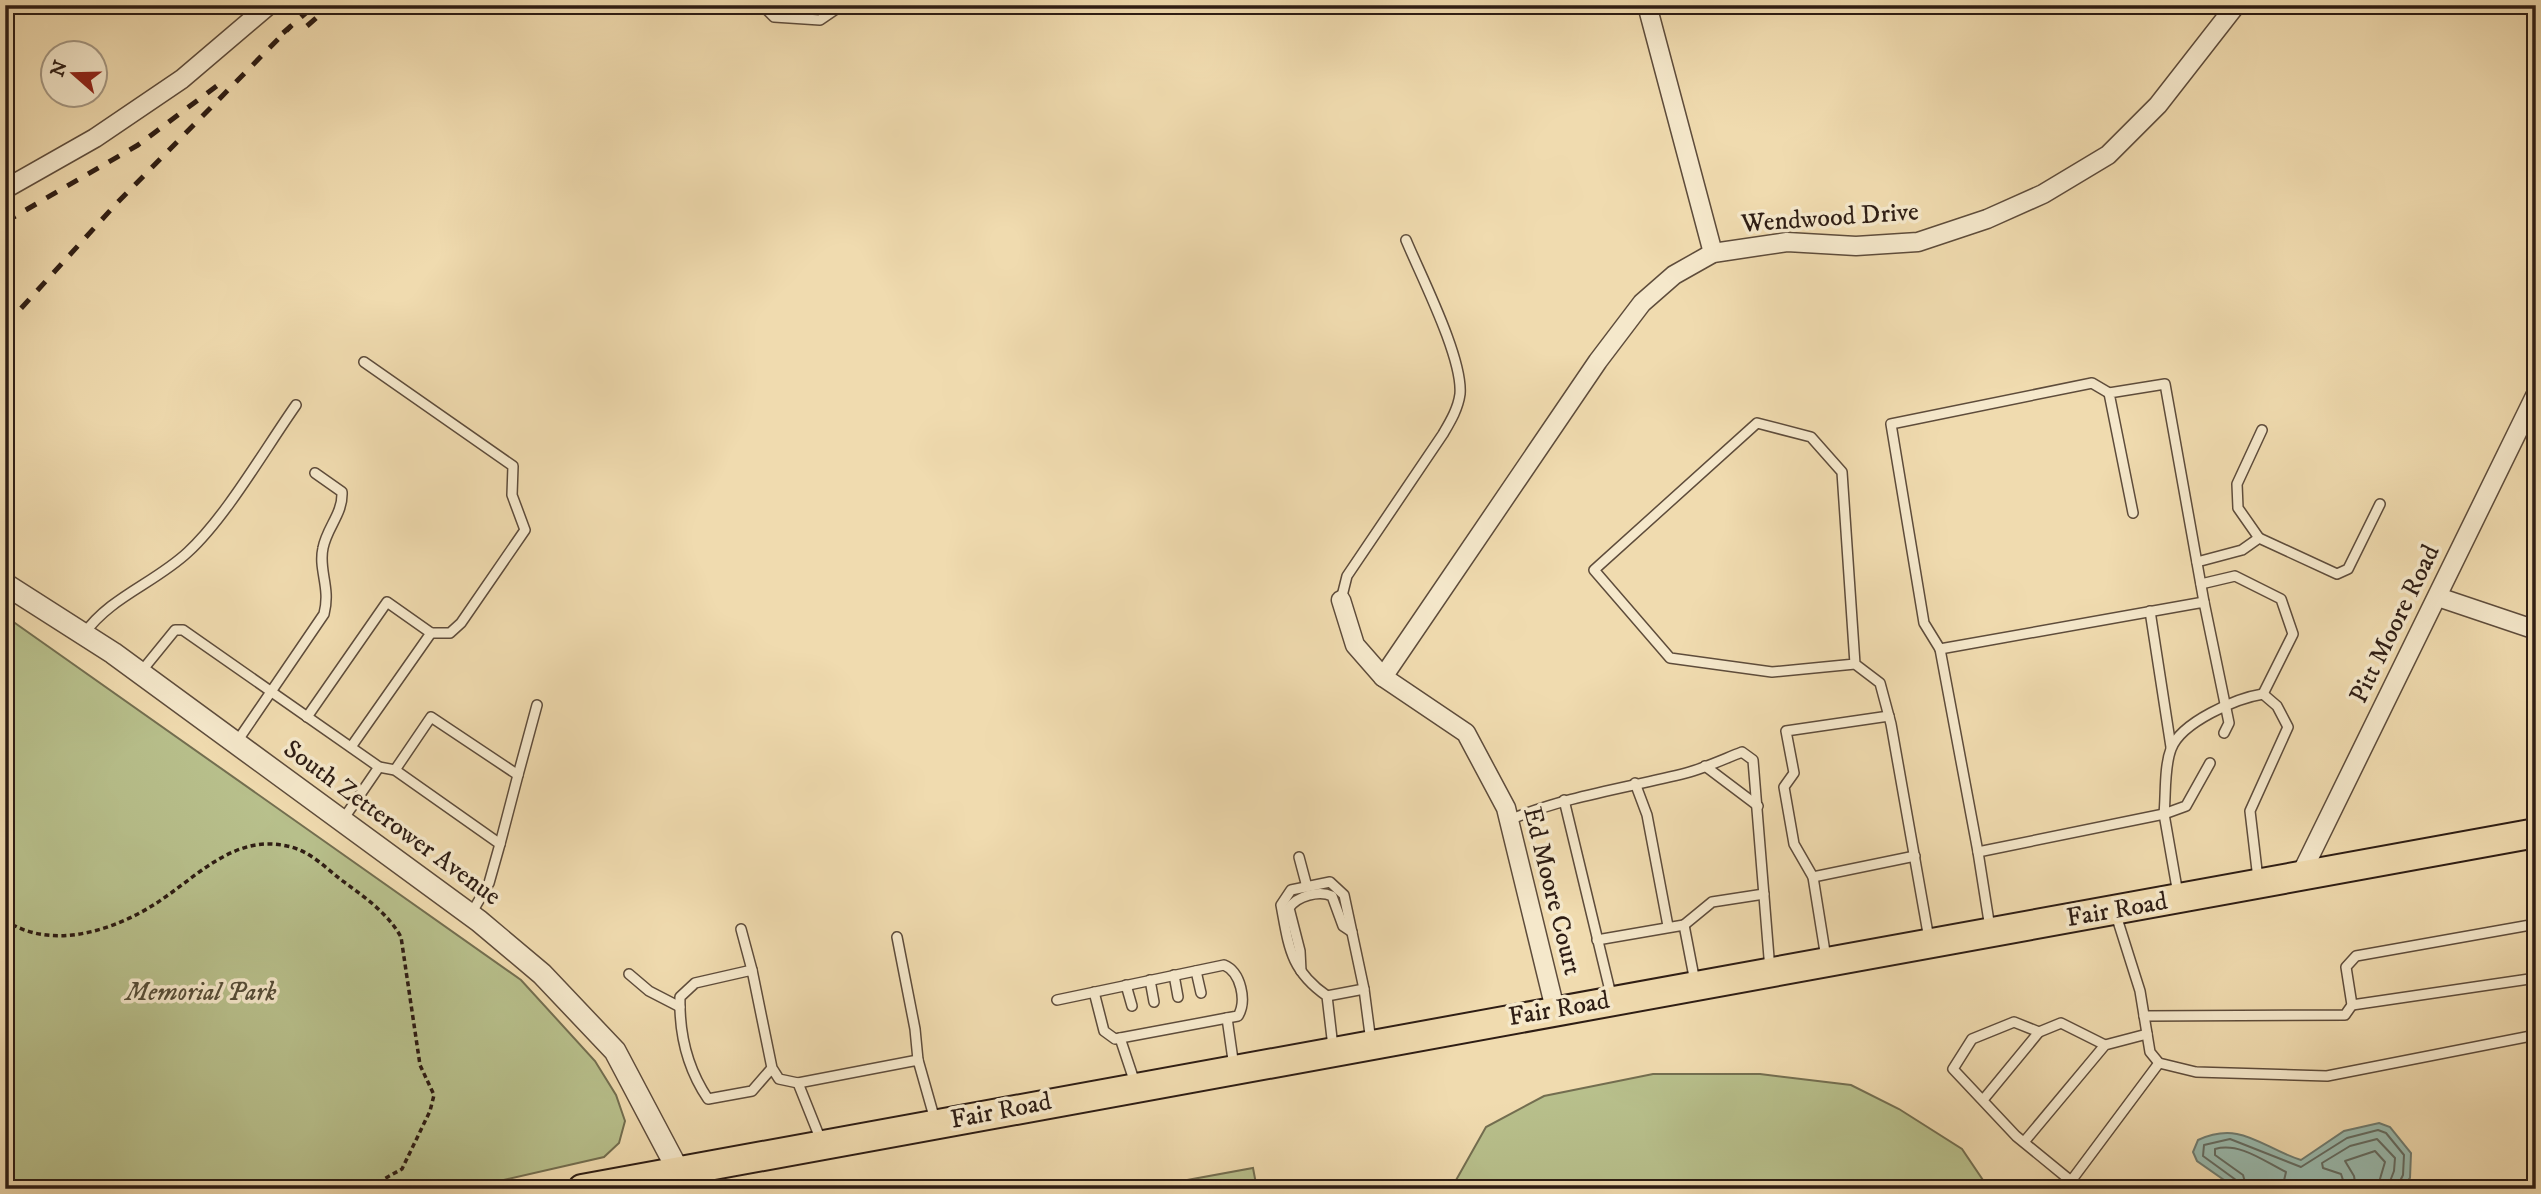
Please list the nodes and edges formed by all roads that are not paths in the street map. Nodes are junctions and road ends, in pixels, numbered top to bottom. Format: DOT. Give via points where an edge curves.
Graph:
graph roads {
  1 [pos="269,5"];
  2 [pos="762,5"];
  3 [pos="842,5"];
  4 [pos="1246,5"];
  5 [pos="1280,5"];
  6 [pos="1647,5"];
  7 [pos="2236,5"];
  8 [pos="5,189"];
  9 [pos="1406,240"];
  10 [pos="1713,253"];
  11 [pos="364,362"];
  12 [pos="2109,393"];
  13 [pos="2536,394"];
  14 [pos="296,405"];
  15 [pos="2262,430"];
  16 [pos="315,473"];
  17 [pos="2381,504"];
  18 [pos="2133,513"];
  19 [pos="2259,538"];
  20 [pos="2197,562"];
  21 [pos="5,584"];
  22 [pos="2201,584"];
  23 [pos="2438,597"];
  24 [pos="1340,600"];
  25 [pos="2204,602"];
  26 [pos="2150,611"];
  27 [pos="2536,630"];
  28 [pos="431,632"];
  29 [pos="83,634"];
  30 [pos="1940,649"];
  31 [pos="1855,664"];
  32 [pos="140,673"];
  33 [pos="1384,677"];
  34 [pos="272,693"];
  35 [pos="2263,694"];
  36 [pos="537,705"];
  37 [pos="2226,706"];
  38 [pos="1889,716"];
  39 [pos="307,717"];
  40 [pos="2224,733"];
  41 [pos="236,743"];
  42 [pos="351,747"];
  43 [pos="2171,747"];
  44 [pos="2210,763"];
  45 [pos="1705,766"];
  46 [pos="379,767"];
  47 [pos="395,770"];
  48 [pos="519,775"];
  49 [pos="1635,783"];
  50 [pos="1564,800"];
  51 [pos="1758,806"];
  52 [pos="2164,814"];
  53 [pos="1509,820"];
  54 [pos="342,821"];
  55 [pos="2536,833"];
  56 [pos="500,844"];
  57 [pos="1979,852"];
  58 [pos="1915,856"];
  59 [pos="1299,857"];
  60 [pos="1813,877"];
  61 [pos="2300,877"];
  62 [pos="2259,884"];
  63 [pos="1307,887"];
  64 [pos="1764,894"];
  65 [pos="2179,898"];
  66 [pos="2115,910"];
  67 [pos="470,915"];
  68 [pos="1684,925"];
  69 [pos="2536,925"];
  70 [pos="1668,926"];
  71 [pos="741,929"];
  72 [pos="1352,932"];
  73 [pos="1991,933"];
  74 [pos="897,936"];
  75 [pos="1597,940"];
  76 [pos="1930,944"];
  77 [pos="1827,962"];
  78 [pos="752,970"];
  79 [pos="1196,971"];
  80 [pos="1770,972"];
  81 [pos="1301,973"];
  82 [pos="629,974"];
  83 [pos="1174,975"];
  84 [pos="2536,978"];
  85 [pos="1150,980"];
  86 [pos="1695,984"];
  87 [pos="1126,985"];
  88 [pos="1364,989"];
  89 [pos="1094,992"];
  90 [pos="1201,993"];
  91 [pos="1327,996"];
  92 [pos="1178,997"];
  93 [pos="1612,999"];
  94 [pos="1057,1000"];
  95 [pos="1154,1002"];
  96 [pos="2352,1005"];
  97 [pos="1132,1006"];
  98 [pos="680,1007"];
  99 [pos="1555,1009"];
  100 [pos="2144,1016"];
  101 [pos="1227,1018"];
  102 [pos="2039,1032"];
  103 [pos="2147,1034"];
  104 [pos="2536,1035"];
  105 [pos="1120,1038"];
  106 [pos="1372,1044"];
  107 [pos="2105,1045"];
  108 [pos="1334,1050"];
  109 [pos="918,1060"];
  110 [pos="2158,1063"];
  111 [pos="772,1068"];
  112 [pos="1234,1069"];
  113 [pos="798,1083"];
  114 [pos="1136,1086"];
  115 [pos="1983,1100"];
  116 [pos="936,1123"];
  117 [pos="2024,1142"];
  118 [pos="822,1145"];
  119 [pos="683,1180"];
  120 [pos="582,1189"];
  1 -- 8 [label="street" via="181,79 95,138"];
  2 -- 3 [label="lane" via="774,18 820,20"];
  4 -- 5 [label="lane" via="1269,9"];
  6 -- 10 [label="street"];
  7 -- 10 [label="street, Wendwood Drive" via="2158,105 2108,155 2043,194 1918,242 1856,246 1787,242"];
  9 -- 24 [label="lane" via="1451,351 1460,394 1443,434 1347,576"];
  10 -- 33 [label="street, Wendwood Drive" via="1674,275 1642,303"];
  11 -- 28 [label="lane" via="513,466 512,495 525,530 461,623 450,634"];
  12 -- 18 [label="lane"];
  12 -- 20 [label="lane" via="2165,384"];
  12 -- 30 [label="lane" via="2092,383 1891,424 1924,623"];
  13 -- 23 [label="street, Pitt Moore Road"];
  14 -- 29 [label="lane" via="210,528 188,552 102,611"];
  15 -- 19 [label="lane" via="2237,484 2238,508"];
  16 -- 34 [label="lane" via="342,492 343,508 328,528 322,552 329,596 324,614"];
  17 -- 19 [label="lane" via="2348,569 2337,574"];
  19 -- 20 [label="lane" via="2242,550"];
  20 -- 22 [label="lane"];
  21 -- 29 [label="street, South Zetterower Avenue"];
  22 -- 25 [label="lane"];
  22 -- 35 [label="lane" via="2235,576 2281,599 2292,634"];
  23 -- 27 [label="street"];
  23 -- 61 [label="street, Pitt Moore Road"];
  24 -- 33 [label="street, Ed Moore Court" via="1355,645"];
  25 -- 26 [label="lane"];
  25 -- 37 [label="lane"];
  26 -- 30 [label="lane"];
  26 -- 43 [label="lane"];
  28 -- 39 [label="lane" via="387,602"];
  28 -- 42 [label="lane"];
  29 -- 32 [label="street, South Zetterower Avenue"];
  30 -- 57 [label="lane"];
  31 -- 31 [label="lane" via="1842,472 1811,437 1757,423 1594,570 1670,658 1772,672"];
  31 -- 38 [label="lane" via="1881,682"];
  32 -- 34 [label="lane" via="169,636 183,630"];
  32 -- 41 [label="street, South Zetterower Avenue"];
  33 -- 53 [label="street, Ed Moore Court" via="1466,733"];
  34 -- 39 [label="lane"];
  34 -- 41 [label="lane"];
  35 -- 37 [label="lane"];
  35 -- 62 [label="lane" via="2277,706 2288,727 2250,811"];
  36 -- 48 [label="lane"];
  37 -- 40 [label="lane" via="2229,723"];
  37 -- 43 [label="lane" via="2202,717"];
  38 -- 58 [label="lane"];
  38 -- 60 [label="lane" via="1786,732 1794,773 1784,787 1794,844"];
  39 -- 42 [label="lane"];
  41 -- 54 [label="street, South Zetterower Avenue"];
  42 -- 46 [label="lane"];
  43 -- 52 [label="lane"];
  44 -- 52 [label="lane" via="2186,806"];
  45 -- 49 [label="lane"];
  45 -- 51 [label="lane"];
  45 -- 51 [label="lane" via="1742,752 1753,760"];
  46 -- 47 [label="lane"];
  46 -- 54 [label="lane"];
  47 -- 48 [label="lane" via="431,717"];
  47 -- 56 [label="lane"];
  48 -- 56 [label="lane"];
  49 -- 50 [label="lane"];
  49 -- 70 [label="lane" via="1647,816"];
  50 -- 53 [label="lane"];
  50 -- 75 [label="lane"];
  51 -- 64 [label="lane"];
  52 -- 57 [label="lane"];
  52 -- 65 [label="lane"];
  53 -- 99 [label="street, Ed Moore Court"];
  54 -- 67 [label="street, South Zetterower Avenue"];
  55 -- 61 [label="main road, Fair Road"];
  56 -- 67 [label="lane" via="489,883"];
  57 -- 73 [label="lane"];
  58 -- 60 [label="lane"];
  58 -- 76 [label="lane"];
  59 -- 63 [label="lane"];
  60 -- 77 [label="lane"];
  61 -- 62 [label="main road, Fair Road"];
  62 -- 65 [label="main road, Fair Road"];
  63 -- 72 [label="lane" via="1330,882 1343,895"];
  63 -- 81 [label="lane" via="1291,890 1281,905 1291,958"];
  64 -- 68 [label="lane" via="1712,902"];
  64 -- 80 [label="lane"];
  65 -- 66 [label="main road, Fair Road"];
  66 -- 73 [label="main road, Fair Road"];
  66 -- 100 [label="lane"];
  67 -- 119 [label="street, South Zetterower Avenue" via="542,974 615,1051"];
  68 -- 70 [label="lane"];
  68 -- 86 [label="lane"];
  69 -- 96 [label="lane" via="2356,956 2346,967"];
  70 -- 75 [label="lane"];
  71 -- 78 [label="lane"];
  72 -- 81 [label="lane" via="1343,926 1332,896 1324,892 1294,901 1289,908"];
  72 -- 88 [label="lane"];
  73 -- 76 [label="main road, Fair Road"];
  74 -- 109 [label="lane"];
  75 -- 93 [label="lane"];
  76 -- 77 [label="main road, Fair Road"];
  77 -- 80 [label="main road, Fair Road"];
  78 -- 98 [label="lane" via="695,983 680,997"];
  78 -- 111 [label="lane"];
  79 -- 83 [label="lane"];
  79 -- 90 [label="lane"];
  79 -- 101 [label="lane" via="1224,965 1233,968 1242,1001 1238,1016"];
  80 -- 86 [label="main road, Fair Road"];
  81 -- 91 [label="lane"];
  82 -- 98 [label="lane"];
  83 -- 85 [label="lane"];
  83 -- 92 [label="lane"];
  84 -- 96 [label="lane"];
  85 -- 87 [label="lane"];
  85 -- 95 [label="lane"];
  86 -- 93 [label="main road, Fair Road"];
  87 -- 89 [label="lane"];
  87 -- 97 [label="lane"];
  88 -- 91 [label="lane"];
  88 -- 106 [label="lane"];
  89 -- 94 [label="lane"];
  89 -- 105 [label="lane" via="1104,1031 1108,1037"];
  91 -- 108 [label="lane"];
  93 -- 99 [label="main road, Fair Road"];
  96 -- 100 [label="lane" via="2345,1016"];
  98 -- 111 [label="lane" via="679,1029 697,1083 708,1099 752,1091"];
  99 -- 106 [label="main road, Fair Road"];
  100 -- 103 [label="lane"];
  101 -- 105 [label="lane" via="1209,1017"];
  101 -- 112 [label="lane"];
  102 -- 107 [label="lane" via="2061,1023"];
  102 -- 115 [label="lane"];
  102 -- 115 [label="lane" via="2014,1022 1972,1039 1953,1069"];
  103 -- 107 [label="lane"];
  103 -- 110 [label="lane" via="2150,1052"];
  104 -- 110 [label="lane" via="2327,1076 2196,1072"];
  105 -- 114 [label="lane"];
  106 -- 108 [label="main road, Fair Road"];
  107 -- 117 [label="lane"];
  108 -- 112 [label="main road, Fair Road"];
  109 -- 113 [label="lane"];
  109 -- 116 [label="lane"];
  110 -- 117 [label="lane" via="2071,1181"];
  111 -- 113 [label="lane" via="779,1079"];
  112 -- 114 [label="main road, Fair Road"];
  113 -- 118 [label="lane"];
  114 -- 116 [label="main road, Fair Road"];
  115 -- 117 [label="lane"];
  116 -- 118 [label="main road, Fair Road"];
  118 -- 119 [label="main road, Fair Road"];
  119 -- 120 [label="main road, Fair Road"];
}
